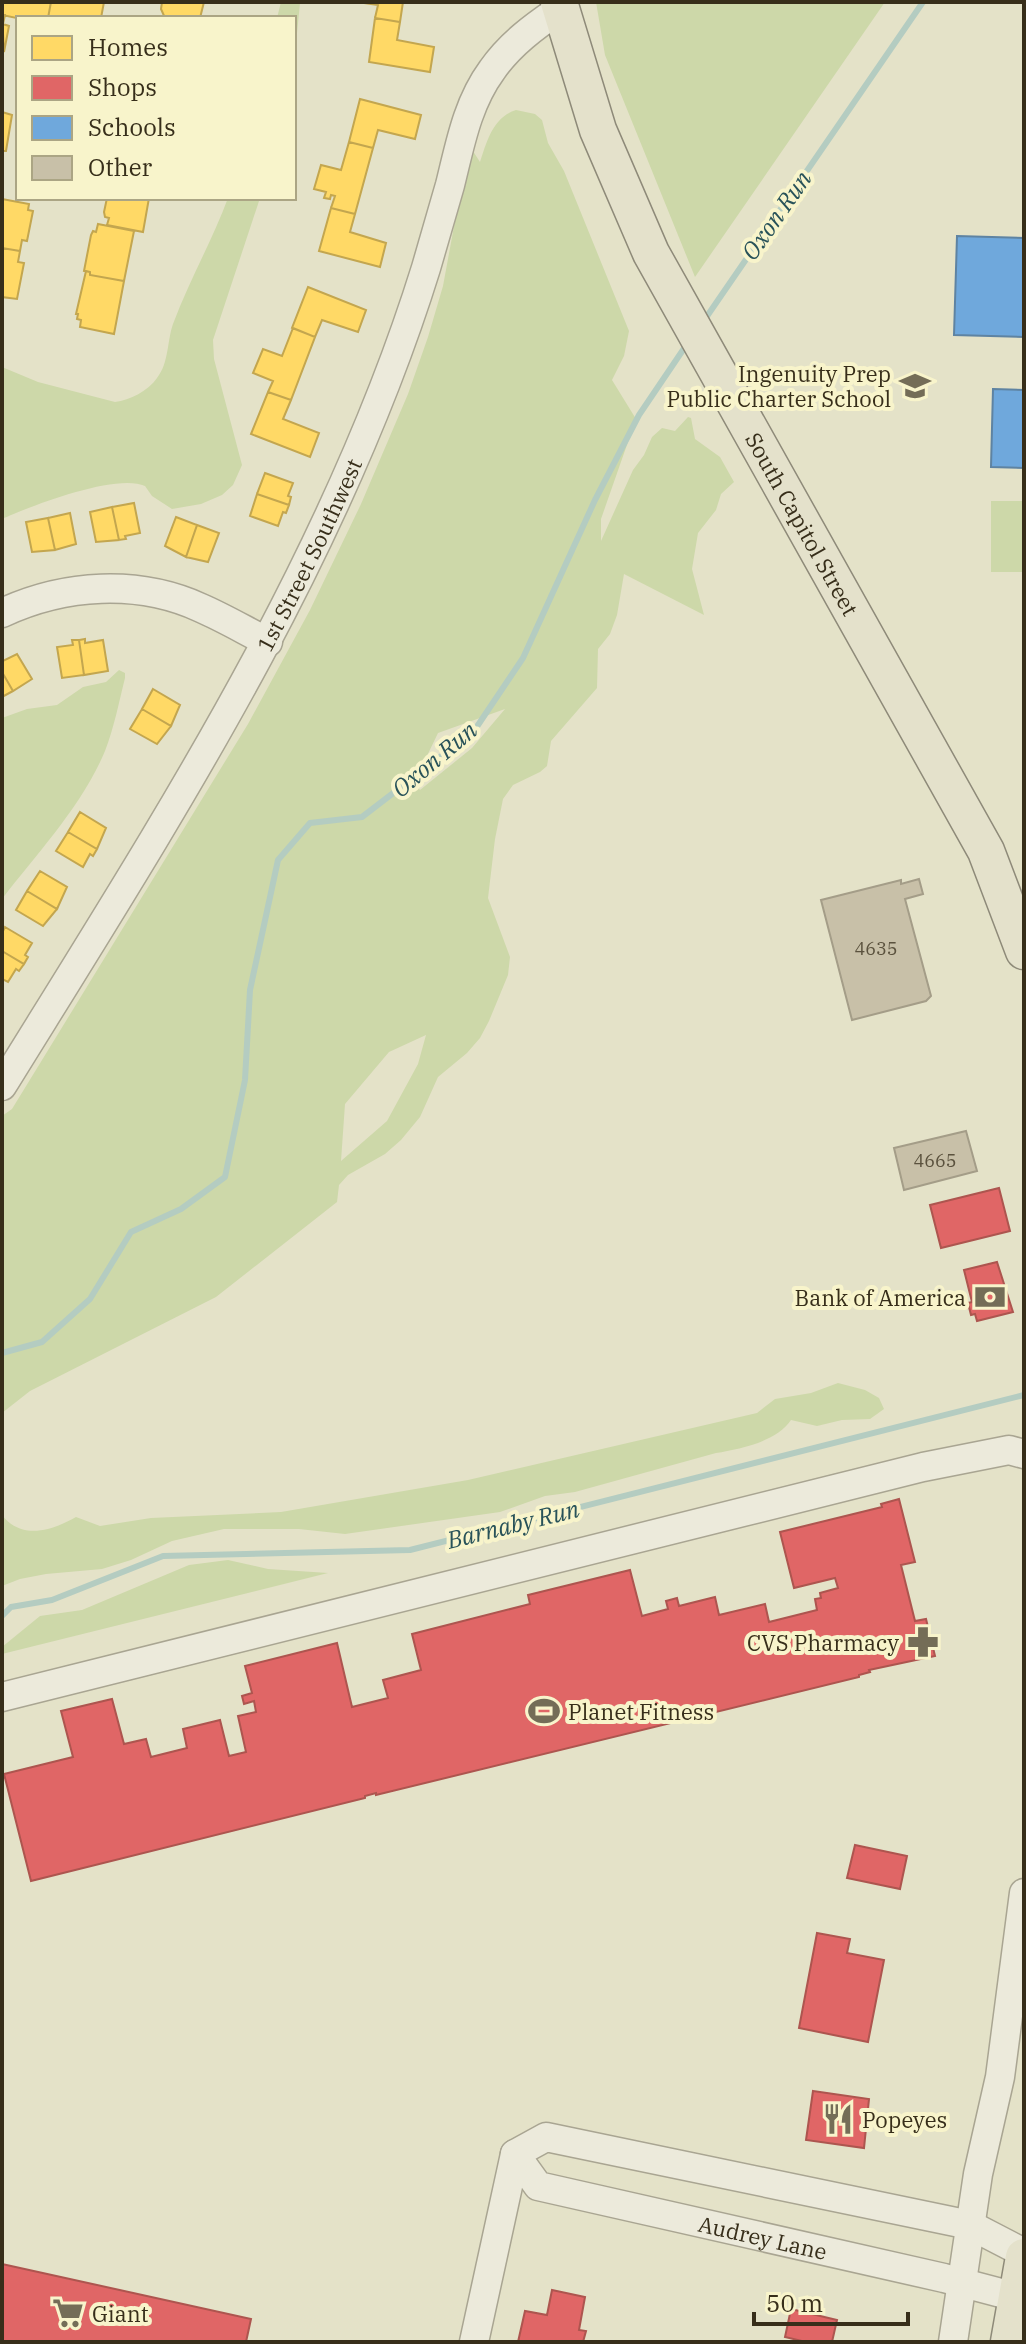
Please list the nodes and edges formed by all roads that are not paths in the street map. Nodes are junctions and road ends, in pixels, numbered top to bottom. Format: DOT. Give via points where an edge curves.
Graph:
graph roads {
  1 [pos="560,5"];
  2 [pos="2,613"];
  3 [pos="268,642"];
  4 [pos="1024,951"];
  5 [pos="2,1086"];
  6 [pos="1024,1454"];
  7 [pos="2,1697"];
  8 [pos="1024,1893"];
  9 [pos="515,2154"];
  10 [pos="970,2225"];
  11 [pos="1024,2255"];
  12 [pos="963,2282"];
  13 [pos="1021,2298"];
  14 [pos="474,2342"];
  15 [pos="953,2342"];
  16 [pos="1009,2342"];
  1 -- 3 [label="street, 1st Street Southwest" via="511,48 474,101 426,268 375,412 330,519"];
  1 -- 4 [label="main road, South Capitol Street" via="609,160 669,286 986,851"];
  2 -- 3 [label="street" via="58,593 131,590 185,601"];
  3 -- 5 [label="street, 1st Street Southwest"];
  6 -- 7 [label="street" via="1009,1450 923,1467"];
  8 -- 10 [label="street" via="1000,2077"];
  9 -- 10 [label="street" via="546,2137"];
  9 -- 12 [label="street, Audrey Lane" via="538,2186"];
  9 -- 14 [label="street"];
  10 -- 11 [label="street"];
  10 -- 12 [label="street"];
  11 -- 13 [label="main road"];
  12 -- 13 [label="street, Audrey Lane"];
  12 -- 15 [label="street"];
  13 -- 16 [label="main road"];
}
